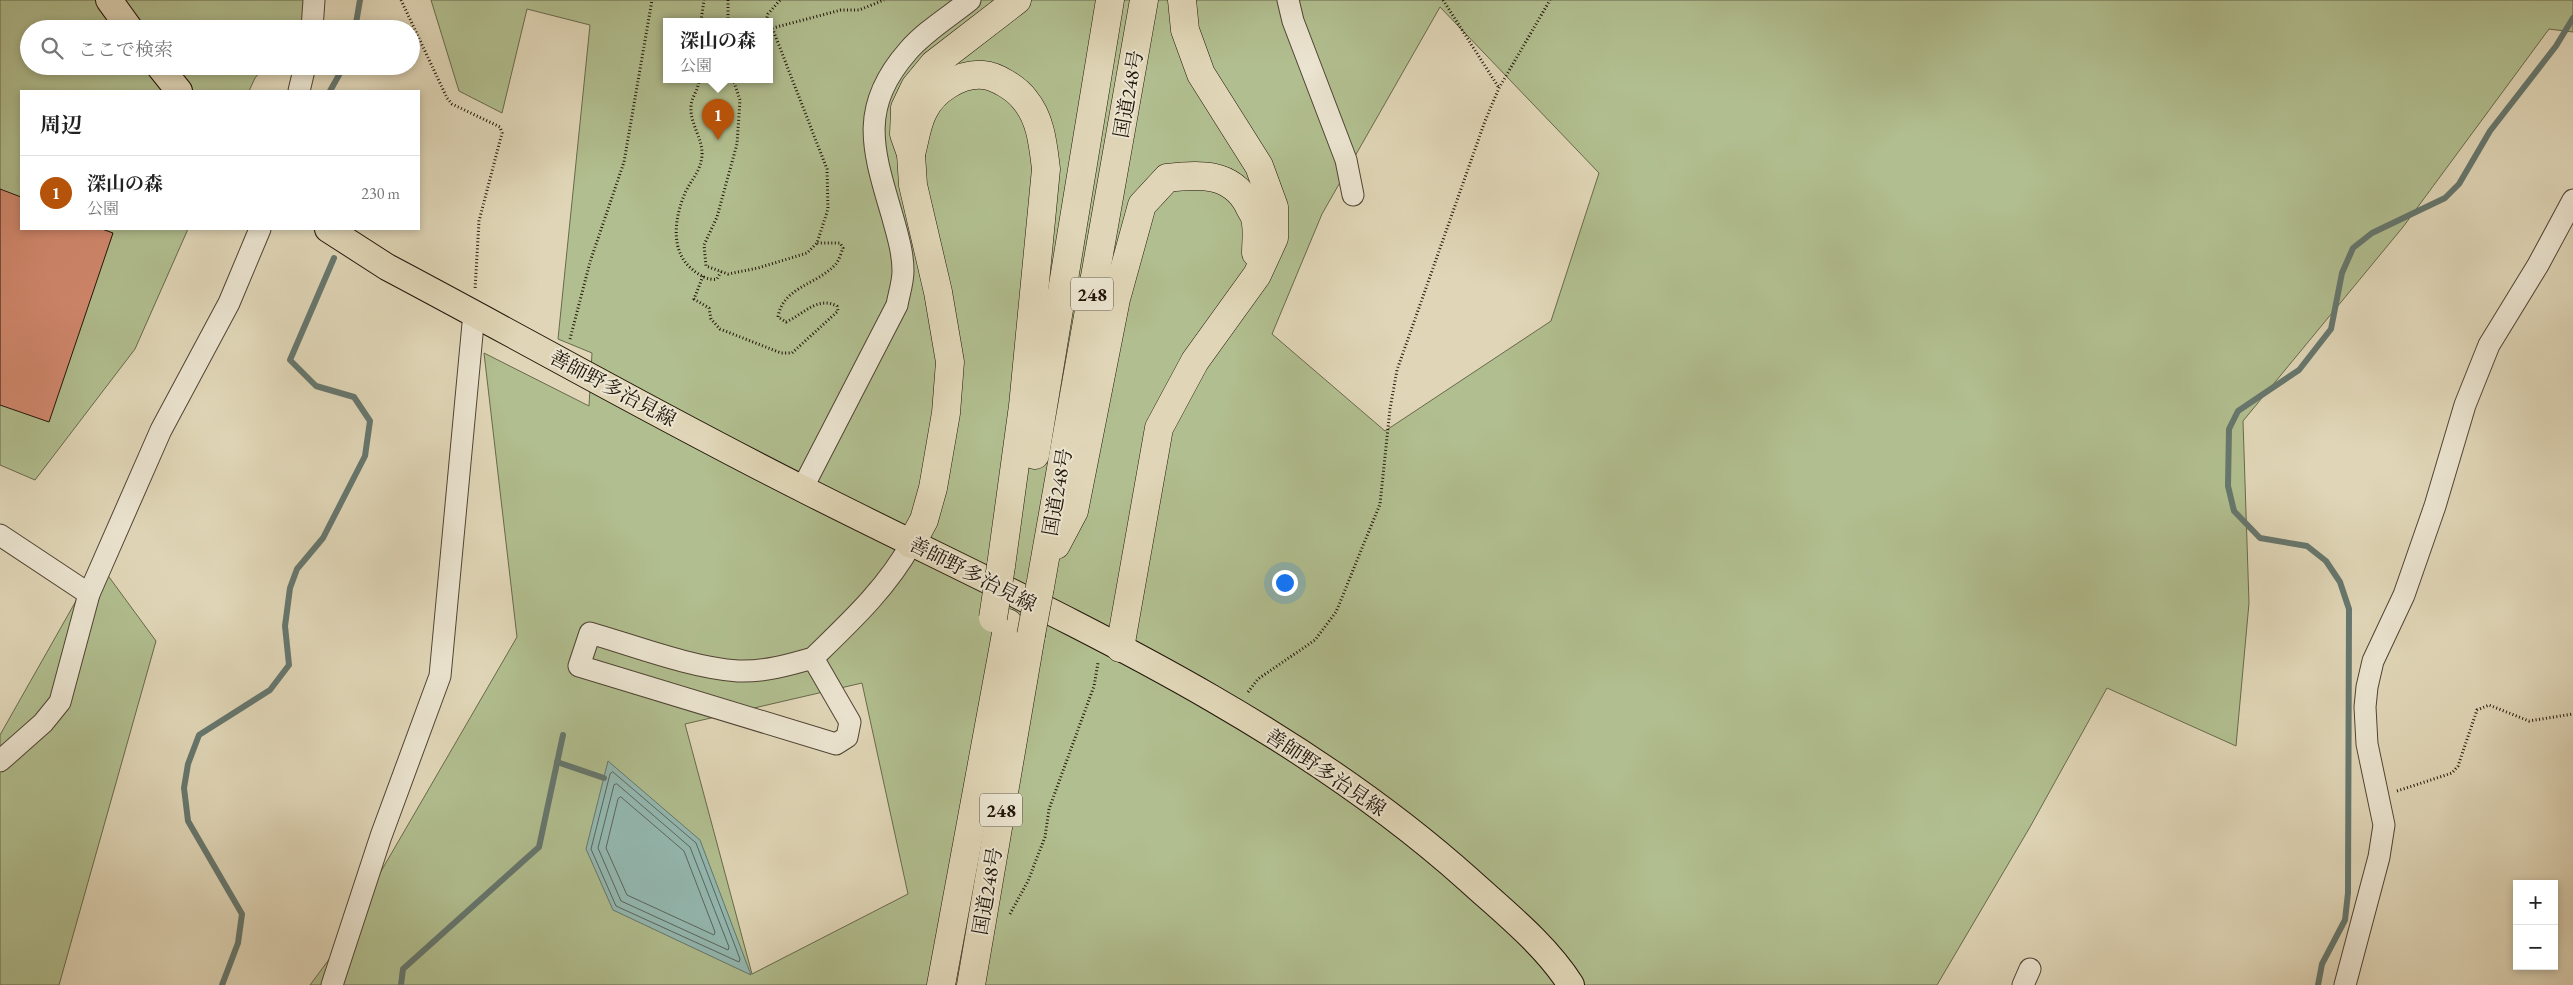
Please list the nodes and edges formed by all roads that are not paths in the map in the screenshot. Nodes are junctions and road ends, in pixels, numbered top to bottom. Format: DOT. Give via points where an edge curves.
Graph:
graph roads {
  1 [pos="109,0"];
  2 [pos="314,0"];
  3 [pos="970,0"];
  4 [pos="1017,0"];
  5 [pos="1110,0"];
  6 [pos="1144,0"];
  7 [pos="1182,0"];
  8 [pos="1288,0"];
  9 [pos="123,20"];
  10 [pos="313,20"];
  11 [pos="166,75"];
  12 [pos="303,75"];
  13 [pos="178,90"];
  14 [pos="299,90"];
  15 [pos="911,154"];
  16 [pos="1353,195"];
  17 [pos="2573,200"];
  18 [pos="260,230"];
  19 [pos="330,230"];
  20 [pos="1257,274"];
  21 [pos="474,313"];
  22 [pos="802,489"];
  23 [pos="0,535"];
  24 [pos="912,544"];
  25 [pos="1008,570"];
  26 [pos="1042,579"];
  27 [pos="89,594"];
  28 [pos="1011,626"];
  29 [pos="1120,648"];
  30 [pos="813,658"];
  31 [pos="0,761"];
  32 [pos="332,985"];
  33 [pos="941,985"];
  34 [pos="971,985"];
  35 [pos="1571,985"];
  36 [pos="2345,985"];
  1 -- 9 [label="main road"];
  2 -- 10 [label="street"];
  3 -- 22 [label="street" via="909,50 890,75 877,108 872,136 898,238 903,272 897,305"];
  4 -- 15 [label="highway" via="934,64 915,86 906,108 904,134"];
  5 -- 25 [label="highway, 国道248号 / 248"];
  6 -- 26 [label="highway, 国道248号 / 248"];
  7 -- 20 [label="highway" via="1185,30 1201,74 1259,166 1274,207 1274,238"];
  8 -- 16 [label="street" via="1346,160"];
  11 -- 13 [label="main road"];
  12 -- 14 [label="street"];
  15 -- 24 [label="highway" via="913,185 938,292 950,362 946,413 932,488 924,520"];
  15 -- 25 [label="highway" via="923,111 936,93 957,80 984,75 1007,84 1026,100 1041,132 1045,178"];
  17 -- 36 [label="street" via="2489,346 2465,405 2404,595 2373,661 2365,707 2367,744 2384,825 2379,857"];
  18 -- 27 [label="street" via="229,303 161,430"];
  19 -- 21 [label="main road, 善師野多治見線" via="387,266"];
  20 -- 26 [label="highway" via="1255,218 1244,197 1230,183 1211,176 1167,178 1142,205 1116,299 1074,511"];
  20 -- 29 [label="highway" via="1195,361 1159,428"];
  21 -- 22 [label="main road, 善師野多治見線"];
  21 -- 32 [label="street" via="440,676 381,836"];
  22 -- 24 [label="main road, 善師野多治見線"];
  23 -- 27 [label="street"];
  24 -- 29 [label="main road, 善師野多治見線"];
  24 -- 30 [label="street" via="867,605"];
  25 -- 28 [label="highway, 国道248号 / 248"];
  26 -- 28 [label="highway, 国道248号 / 248, bridge"];
  27 -- 31 [label="street" via="60,702 43,723"];
  28 -- 33 [label="highway, 国道248号 / 248" via="969,828"];
  28 -- 34 [label="highway, 国道248号 / 248"];
  29 -- 35 [label="main road, 善師野多治見線" via="1238,713 1396,819 1517,924 1563,972"];
  30 -- 30 [label="street" via="850,722 848,737 836,744 579,666 590,633 708,666 739,671 778,668"];
}
